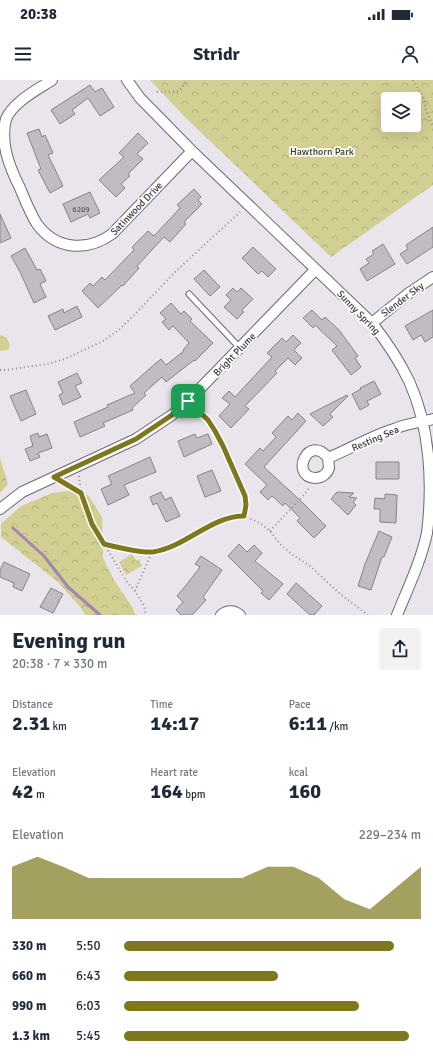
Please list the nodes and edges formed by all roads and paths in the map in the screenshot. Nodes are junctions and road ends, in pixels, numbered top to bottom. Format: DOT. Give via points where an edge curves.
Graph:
graph roads {
  1 [pos="52,80"];
  2 [pos="127,80"];
  3 [pos="188,80"];
  4 [pos="414,80"];
  5 [pos="157,92"];
  6 [pos="433,126"];
  7 [pos="192,151"];
  8 [pos="241,211"];
  9 [pos="315,270"];
  10 [pos="433,277"];
  11 [pos="189,294"];
  12 [pos="372,323"];
  13 [pos="240,348"];
  14 [pos="0,370"];
  15 [pos="188,401"];
  16 [pos="428,420"];
  17 [pos="328,458"];
  18 [pos="79,465"];
  19 [pos="54,477"];
  20 [pos="312,478"];
  21 [pos="81,493"];
  22 [pos="0,508"];
  23 [pos="244,516"];
  24 [pos="270,531"];
  25 [pos="104,544"];
  26 [pos="152,552"];
  27 [pos="135,591"];
  28 [pos="146,615"];
  29 [pos="220,615"];
  30 [pos="240,615"];
  31 [pos="368,615"];
  32 [pos="397,615"];
  1 -- 7 [label="street, Satinwood Drive" via="12,110 6,117 2,134 5,158 37,223 46,235 54,240 73,246 93,245 103,240 112,234"];
  2 -- 7 [label="street, Sunny Spring" via="140,98"];
  3 -- 5 [label="path" via="179,91"];
  4 -- 6 [label="path"];
  7 -- 9 [label="street, Sunny Spring"];
  8 -- 14 [label="path" via="174,273 120,329 103,342 47,364"];
  9 -- 12 [label="street, Sunny Spring"];
  9 -- 13 [label="street, Bright Plume"];
  10 -- 12 [label="street, Slender Sky" via="409,292"];
  11 -- 13 [label="lane"];
  12 -- 16 [label="street, Sunny Spring" via="393,352"];
  13 -- 15 [label="street, Bright Plume"];
  15 -- 18 [label="street, Bright Plume" via="136,439"];
  15 -- 23 [label="path" via="208,420 223,446 245,496"];
  16 -- 17 [label="street, Resting Sea" via="388,431"];
  16 -- 32 [label="street, Sunny Spring" via="431,477 429,521 417,569"];
  17 -- 20 [label="street" via="330,464 327,473"];
  17 -- 20 [label="street" via="315,450 306,455 302,467"];
  18 -- 19 [label="street, Bright Plume"];
  18 -- 21 [label="path"];
  19 -- 21 [label="path"];
  19 -- 22 [label="street, Bright Plume" via="22,492"];
  20 -- 24 [label="path" via="310,488"];
  21 -- 25 [label="path" via="92,524"];
  23 -- 24 [label="path"];
  23 -- 26 [label="path" via="224,518 182,542"];
  24 -- 31 [label="path" via="289,552 310,566"];
  25 -- 26 [label="path"];
  25 -- 27 [label="path"];
  26 -- 27 [label="path"];
  27 -- 28 [label="path"];
  29 -- 30 [label="street" via="233,611"];
}
